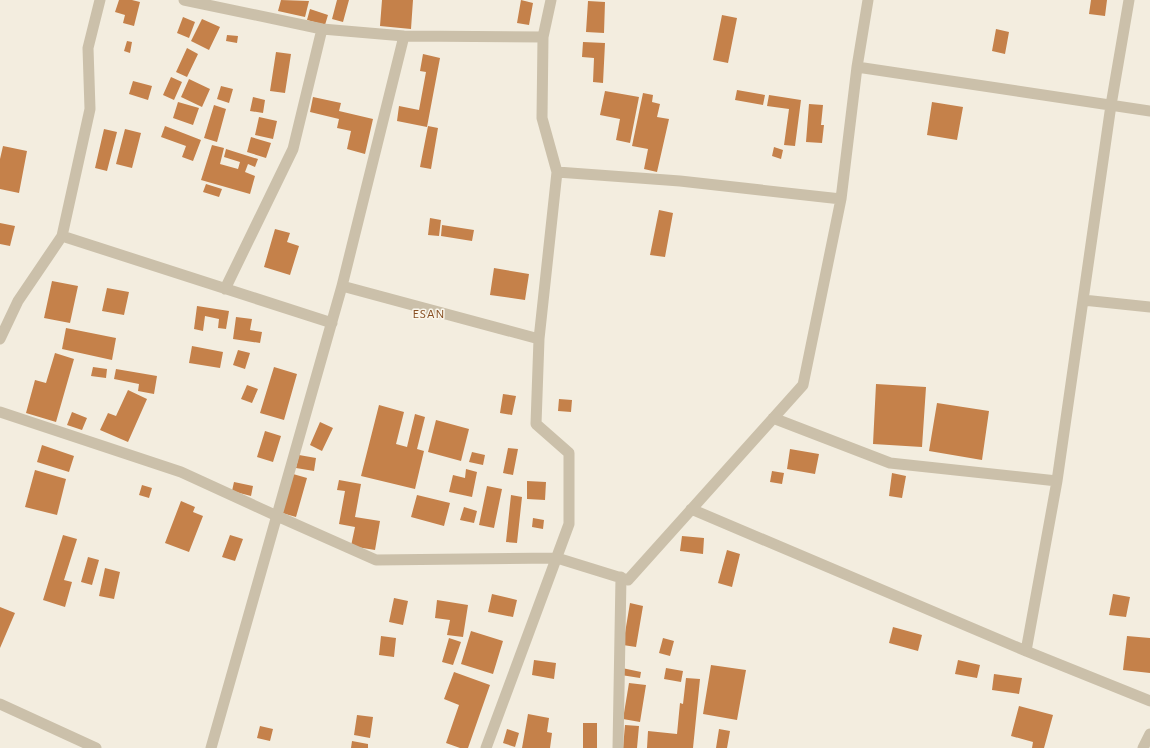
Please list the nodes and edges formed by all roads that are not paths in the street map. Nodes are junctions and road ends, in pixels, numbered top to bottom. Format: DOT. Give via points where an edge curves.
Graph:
graph roads {
  1 [pos="100,0"];
  2 [pos="184,0"];
  3 [pos="550,0"];
  4 [pos="868,0"];
  5 [pos="1129,0"];
  6 [pos="322,29"];
  7 [pos="404,36"];
  8 [pos="543,37"];
  9 [pos="857,67"];
  10 [pos="1111,105"];
  11 [pos="1150,111"];
  12 [pos="557,172"];
  13 [pos="841,199"];
  14 [pos="62,236"];
  15 [pos="342,286"];
  16 [pos="225,289"];
  17 [pos="1083,300"];
  18 [pos="1150,307"];
  19 [pos="332,323"];
  20 [pos="0,339"];
  21 [pos="539,339"];
  22 [pos="0,412"];
  23 [pos="773,418"];
  24 [pos="1057,481"];
  25 [pos="691,509"];
  26 [pos="277,516"];
  27 [pos="557,558"];
  28 [pos="620,578"];
  29 [pos="1026,651"];
  30 [pos="1150,701"];
  31 [pos="0,704"];
  32 [pos="1150,734"];
  33 [pos="96,748"];
  34 [pos="211,748"];
  35 [pos="486,748"];
  36 [pos="618,748"];
  37 [pos="1143,748"];
  1 -- 14 [label="street" via="88,48 90,109"];
  2 -- 6 [label="street"];
  3 -- 8 [label="street"];
  4 -- 9 [label="street"];
  5 -- 10 [label="street"];
  6 -- 7 [label="street"];
  6 -- 16 [label="street" via="293,149"];
  7 -- 8 [label="street"];
  7 -- 15 [label="street"];
  8 -- 12 [label="street" via="542,118"];
  9 -- 10 [label="street"];
  9 -- 13 [label="street"];
  10 -- 11 [label="street"];
  10 -- 17 [label="street"];
  12 -- 13 [label="street"];
  12 -- 21 [label="street"];
  13 -- 23 [label="street" via="803,385"];
  14 -- 16 [label="street"];
  14 -- 20 [label="street" via="18,301"];
  15 -- 19 [label="street"];
  15 -- 21 [label="street"];
  16 -- 19 [label="street"];
  17 -- 18 [label="street"];
  17 -- 24 [label="street"];
  19 -- 26 [label="street"];
  21 -- 27 [label="street" via="536,424 569,453 569,524"];
  22 -- 26 [label="street" via="181,472"];
  23 -- 24 [label="street" via="890,463"];
  23 -- 25 [label="street"];
  24 -- 29 [label="street"];
  25 -- 28 [label="street" via="628,580"];
  25 -- 29 [label="street"];
  26 -- 27 [label="street" via="376,560"];
  26 -- 34 [label="street"];
  27 -- 28 [label="street"];
  27 -- 35 [label="street"];
  28 -- 36 [label="street"];
  29 -- 30 [label="street"];
  31 -- 33 [label="street"];
  32 -- 37 [label="street"];
}
